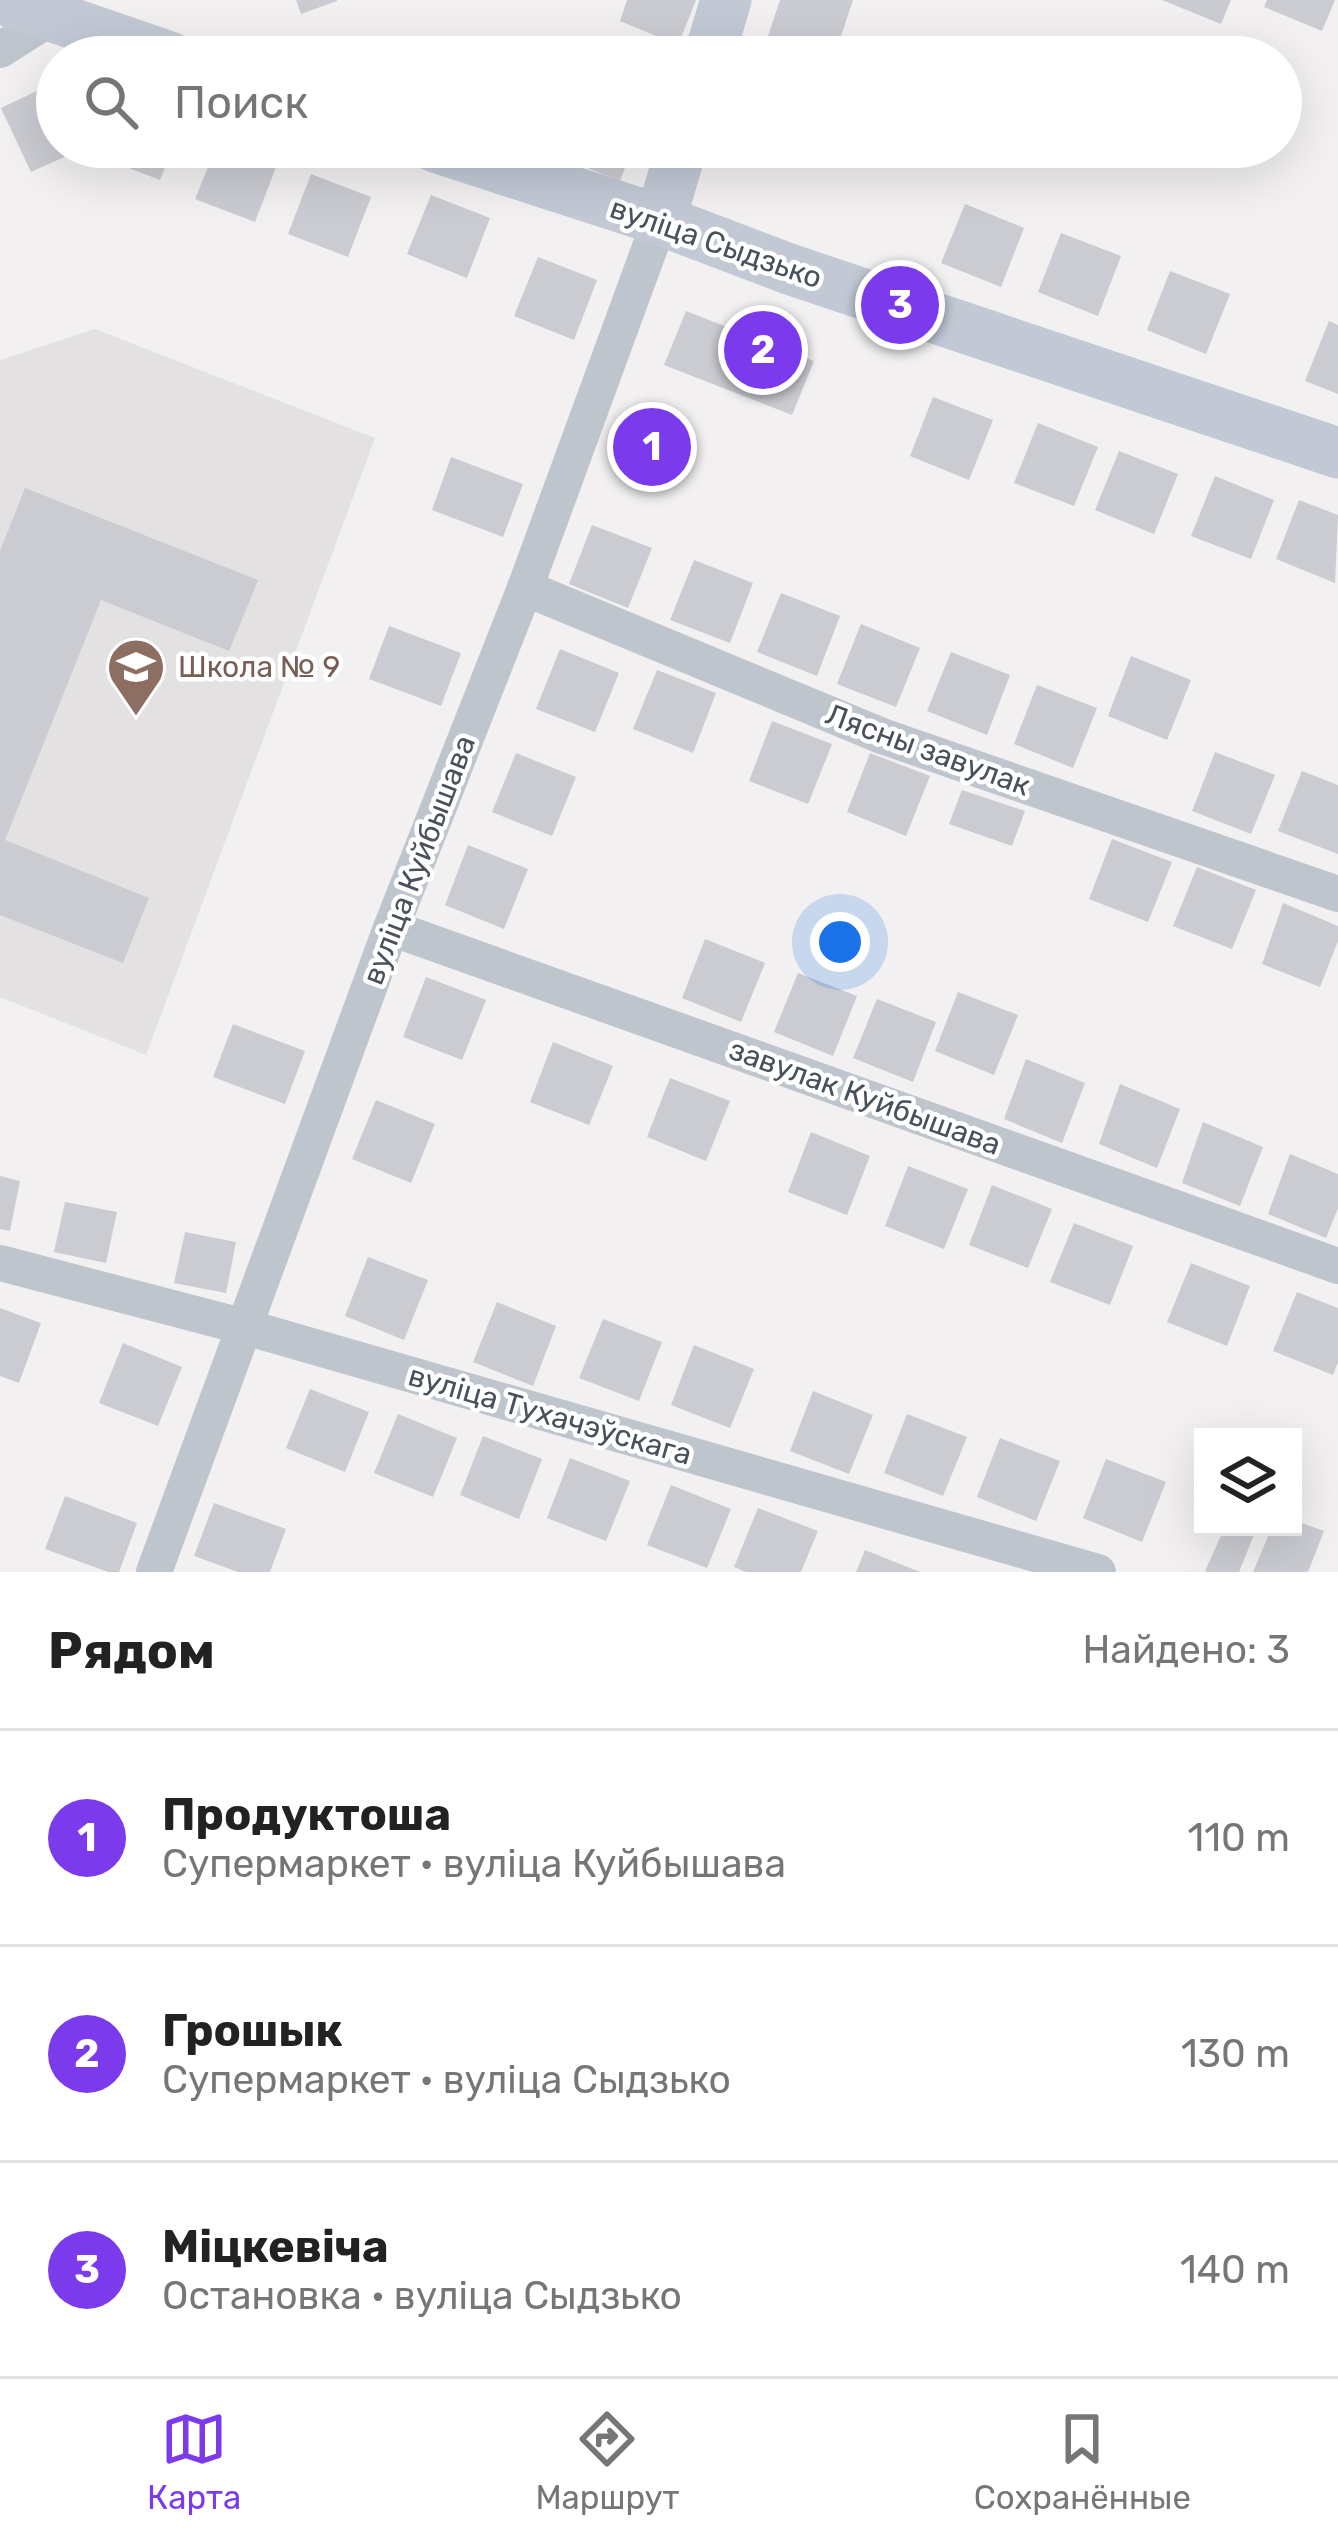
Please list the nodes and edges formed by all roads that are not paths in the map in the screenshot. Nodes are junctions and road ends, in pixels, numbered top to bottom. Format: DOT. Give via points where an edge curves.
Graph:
graph roads {
  1 [pos="4,0"];
  2 [pos="726,0"];
  3 [pos="72,8"];
  4 [pos="128,36"];
  5 [pos="715,36"];
  6 [pos="0,50"];
  7 [pos="500,168"];
  8 [pos="676,168"];
  9 [pos="660,220"];
  10 [pos="1338,453"];
  11 [pos="525,588"];
  12 [pos="1338,894"];
  13 [pos="391,928"];
  14 [pos="0,1263"];
  15 [pos="1338,1265"];
  16 [pos="245,1328"];
  17 [pos="154,1572"];
  18 [pos="1098,1572"];
  1 -- 3 [label="street"];
  2 -- 5 [label="street"];
  3 -- 4 [label="street"];
  3 -- 6 [label="street"];
  7 -- 9 [label="street, вуліца Сыдзько"];
  8 -- 9 [label="street, вуліца Куйбышава"];
  9 -- 10 [label="street, вуліца Сыдзько"];
  9 -- 11 [label="street, вуліца Куйбышава"];
  11 -- 12 [label="street, Лясны завулак" via="882,736"];
  11 -- 13 [label="street, вуліца Куйбышава"];
  13 -- 15 [label="street, завулак Куйбышава"];
  13 -- 16 [label="street, вуліца Куйбышава"];
  14 -- 16 [label="street, вуліца Тухачэўскага"];
  16 -- 17 [label="street, вуліца Куйбышава"];
  16 -- 18 [label="street, вуліца Тухачэўскага"];
}
